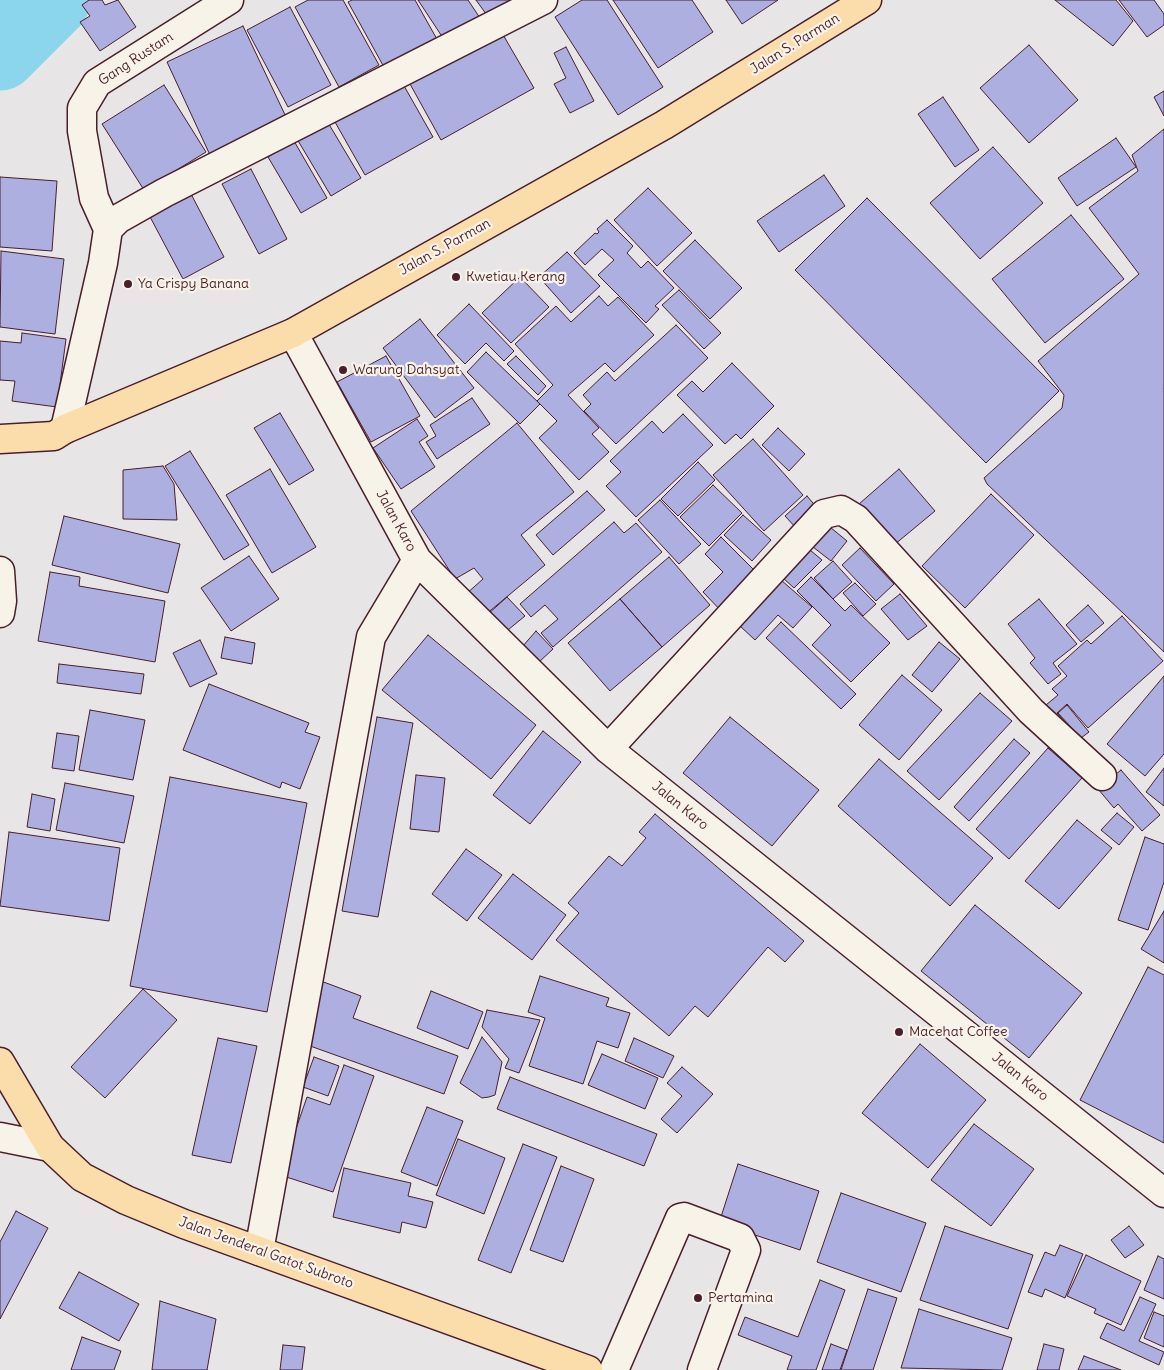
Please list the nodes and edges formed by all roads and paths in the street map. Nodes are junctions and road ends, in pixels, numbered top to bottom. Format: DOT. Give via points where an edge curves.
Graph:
graph roads {
  1 [pos="229,0"];
  2 [pos="543,0"];
  3 [pos="867,0"];
  4 [pos="108,229"];
  5 [pos="293,332"];
  6 [pos="65,429"];
  7 [pos="0,439"];
  8 [pos="417,560"];
  9 [pos="0,571"];
  10 [pos="0,613"];
  11 [pos="608,749"];
  12 [pos="1102,776"];
  13 [pos="0,1062"];
  14 [pos="0,1137"];
  15 [pos="50,1147"];
  16 [pos="1164,1193"];
  17 [pos="259,1251"];
  18 [pos="588,1370"];
  19 [pos="614,1370"];
  20 [pos="702,1370"];
  1 -- 4 [label="street, Gang Rustam" via="97,83 82,108 82,131 94,198"];
  2 -- 4 [label="street" via="164,193 118,219"];
  3 -- 5 [label="main road, Jalan S. Parman" via="664,125"];
  4 -- 6 [label="street" via="104,263"];
  5 -- 6 [label="main road, Jalan S. Parman"];
  5 -- 8 [label="street, Jalan Karo"];
  6 -- 7 [label="main road, Jalan S. Parman" via="54,436"];
  8 -- 11 [label="street, Jalan Karo"];
  8 -- 17 [label="street" via="371,637"];
  9 -- 10 [label="street"];
  11 -- 12 [label="street" via="824,514 841,510 856,519 1031,711"];
  11 -- 16 [label="street, Jalan Karo"];
  13 -- 15 [label="main road, Jalan Jenderal Gatot Subroto"];
  14 -- 15 [label="street"];
  15 -- 17 [label="main road, Jalan Jenderal Gatot Subroto" via="82,1177 126,1200"];
  17 -- 18 [label="main road, Jalan Jenderal Gatot Subroto"];
  19 -- 20 [label="street" via="680,1218 684,1217 740,1238 746,1250"];
}
